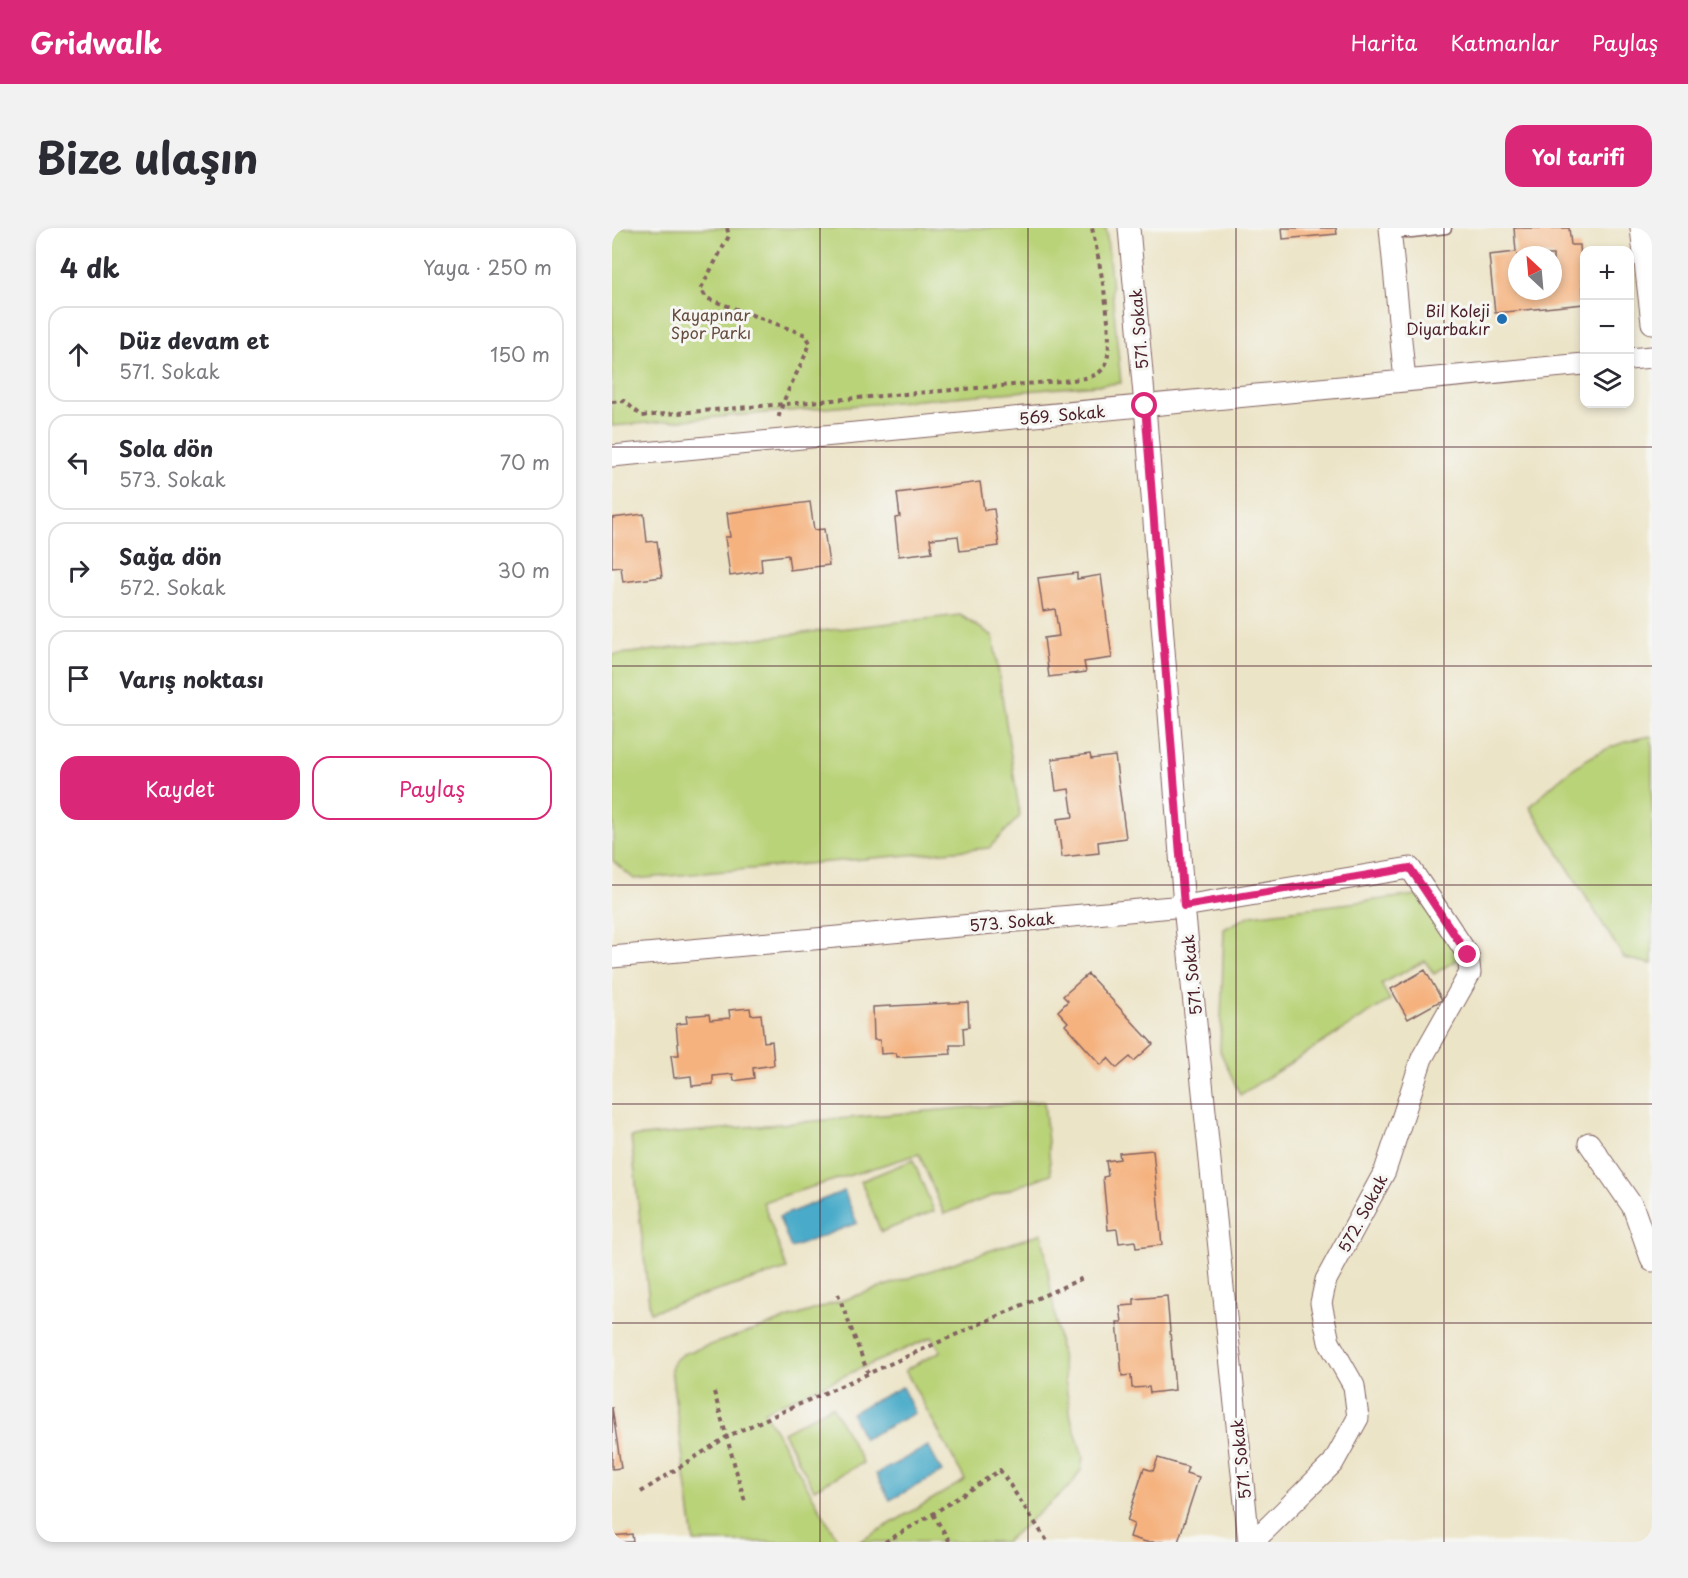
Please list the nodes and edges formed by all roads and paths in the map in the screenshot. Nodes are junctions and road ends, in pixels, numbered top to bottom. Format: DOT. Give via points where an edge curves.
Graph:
graph roads {
  1 [pos="727,228"];
  2 [pos="1092,228"];
  3 [pos="1129,228"];
  4 [pos="1446,228"];
  5 [pos="1641,228"];
  6 [pos="1390,230"];
  7 [pos="1652,323"];
  8 [pos="1652,357"];
  9 [pos="1634,359"];
  10 [pos="1580,364"];
  11 [pos="1405,381"];
  12 [pos="612,402"];
  13 [pos="781,403"];
  14 [pos="1145,406"];
  15 [pos="773,441"];
  16 [pos="612,456"];
  17 [pos="1410,868"];
  18 [pos="1184,906"];
  19 [pos="612,957"];
  20 [pos="1589,1143"];
  21 [pos="1652,1261"];
  22 [pos="1083,1278"];
  23 [pos="838,1294"];
  24 [pos="868,1372"];
  25 [pos="714,1392"];
  26 [pos="728,1436"];
  27 [pos="641,1492"];
  28 [pos="745,1502"];
  29 [pos="933,1514"];
  30 [pos="1047,1540"];
  31 [pos="885,1542"];
  32 [pos="950,1542"];
  33 [pos="1251,1542"];
  1 -- 13 [label="path" via="729,236 702,288 706,298 806,335 810,342"];
  2 -- 13 [label="path" via="1103,280 1109,346 1105,366 1096,375"];
  3 -- 14 [label="street, 571. Sokak"];
  4 -- 6 [label="lane"];
  5 -- 7 [label="street"];
  6 -- 11 [label="street"];
  8 -- 9 [label="street"];
  10 -- 11 [label="street, 569. Sokak"];
  11 -- 14 [label="street, 569. Sokak"];
  12 -- 13 [label="path" via="624,401 642,416"];
  13 -- 15 [label="path"];
  14 -- 15 [label="street, 569. Sokak"];
  14 -- 18 [label="street, 571. Sokak"];
  15 -- 16 [label="street, 569. Sokak"];
  17 -- 18 [label="street, 573. Sokak"];
  17 -- 33 [label="street, 572. Sokak" via="1468,955 1470,973 1422,1058 1385,1171 1326,1280 1321,1303 1329,1342 1354,1386 1358,1418 1333,1463"];
  18 -- 19 [label="street, 573. Sokak"];
  18 -- 33 [label="street, 571. Sokak"];
  20 -- 21 [label="street" via="1633,1207"];
  22 -- 24 [label="path"];
  23 -- 24 [label="path"];
  24 -- 26 [label="path"];
  25 -- 26 [label="path"];
  26 -- 27 [label="path"];
  26 -- 28 [label="path"];
  29 -- 30 [label="path" via="1000,1470"];
  29 -- 31 [label="path"];
  29 -- 32 [label="path"];
}
